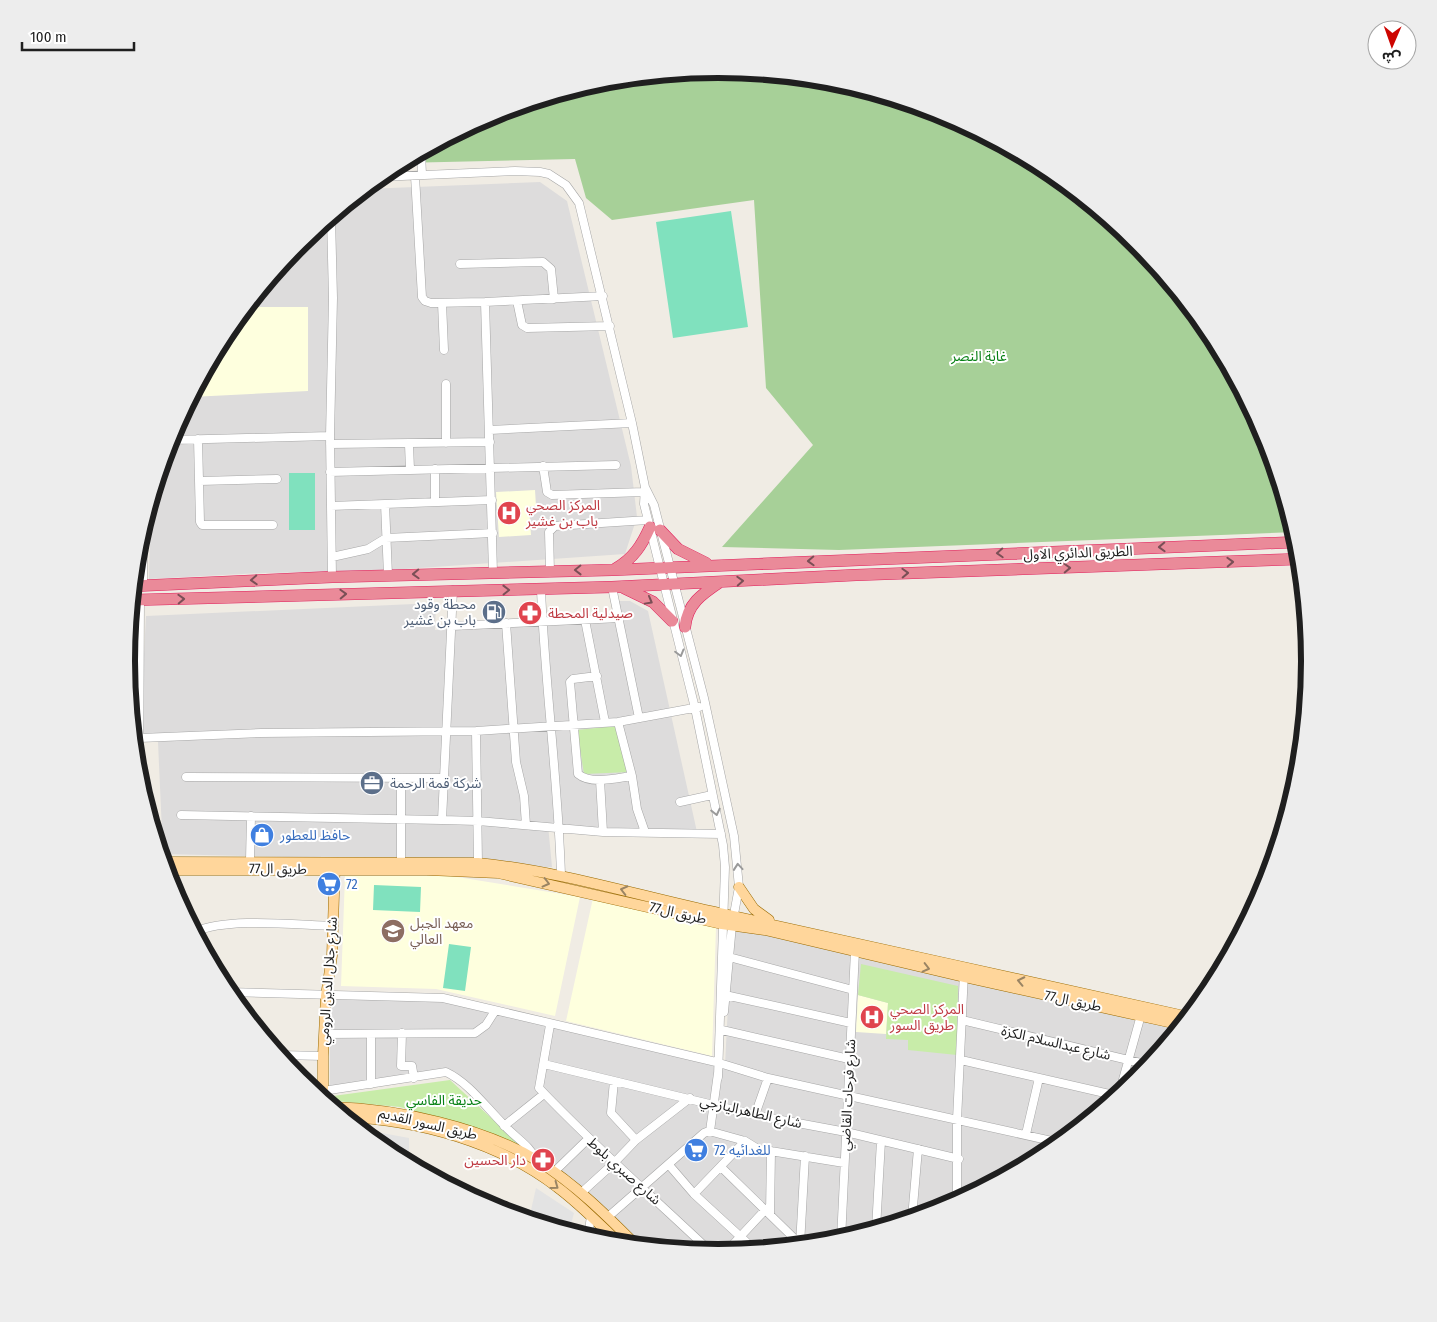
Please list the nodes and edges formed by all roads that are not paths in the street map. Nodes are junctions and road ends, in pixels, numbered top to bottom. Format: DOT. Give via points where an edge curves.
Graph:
graph roads {
  1 [pos="420,160"];
  2 [pos="418,176"];
  3 [pos="392,177"];
  4 [pos="331,225"];
  5 [pos="460,264"];
  6 [pos="603,296"];
  7 [pos="554,299"];
  8 [pos="517,301"];
  9 [pos="485,302"];
  10 [pos="442,303"];
  11 [pos="610,326"];
  12 [pos="444,350"];
  13 [pos="446,384"];
  14 [pos="632,423"];
  15 [pos="490,430"];
  16 [pos="198,439"];
  17 [pos="178,440"];
  18 [pos="330,440"];
  19 [pos="490,442"];
  20 [pos="446,443"];
  21 [pos="409,444"];
  22 [pos="616,465"];
  23 [pos="543,466"];
  24 [pos="491,468"];
  25 [pos="435,469"];
  26 [pos="410,470"];
  27 [pos="330,472"];
  28 [pos="277,479"];
  29 [pos="200,481"];
  30 [pos="645,490"];
  31 [pos="492,500"];
  32 [pos="436,502"];
  33 [pos="385,504"];
  34 [pos="331,506"];
  35 [pos="273,525"];
  36 [pos="653,526"];
  37 [pos="493,532"];
  38 [pos="386,538"];
  39 [pos="1290,542"];
  40 [pos="332,557"];
  41 [pos="1293,559"];
  42 [pos="710,564"];
  43 [pos="664,567"];
  44 [pos="612,570"];
  45 [pos="550,571"];
  46 [pos="493,572"];
  47 [pos="388,575"];
  48 [pos="332,577"];
  49 [pos="720,582"];
  50 [pos="668,584"];
  51 [pos="140,585"];
  52 [pos="617,587"];
  53 [pos="452,590"];
  54 [pos="541,590"];
  55 [pos="138,600"];
  56 [pos="137,618"];
  57 [pos="620,618"];
  58 [pos="585,620"];
  59 [pos="542,621"];
  60 [pos="672,621"];
  61 [pos="506,623"];
  62 [pos="452,626"];
  63 [pos="685,628"];
  64 [pos="597,676"];
  65 [pos="705,706"];
  66 [pos="695,708"];
  67 [pos="639,718"];
  68 [pos="605,722"];
  69 [pos="618,722"];
  70 [pos="573,723"];
  71 [pos="549,724"];
  72 [pos="514,727"];
  73 [pos="476,730"];
  74 [pos="445,731"];
  75 [pos="140,737"];
  76 [pos="140,738"];
  77 [pos="632,776"];
  78 [pos="186,777"];
  79 [pos="401,778"];
  80 [pos="444,778"];
  81 [pos="600,780"];
  82 [pos="712,795"];
  83 [pos="680,802"];
  84 [pos="181,815"];
  85 [pos="250,816"];
  86 [pos="402,818"];
  87 [pos="442,820"];
  88 [pos="478,821"];
  89 [pos="526,825"];
  90 [pos="560,828"];
  91 [pos="603,832"];
  92 [pos="645,832"];
  93 [pos="721,834"];
  94 [pos="250,860"];
  95 [pos="171,862"];
  96 [pos="401,862"];
  97 [pos="478,863"];
  98 [pos="335,866"];
  99 [pos="174,870"];
  100 [pos="561,875"];
  101 [pos="738,887"];
  102 [pos="728,920"];
  103 [pos="774,923"];
  104 [pos="333,926"];
  105 [pos="201,930"];
  106 [pos="855,951"];
  107 [pos="729,957"];
  108 [pos="964,973"];
  109 [pos="853,990"];
  110 [pos="239,993"];
  111 [pos="725,995"];
  112 [pos="326,996"];
  113 [pos="495,1011"];
  114 [pos="1141,1015"];
  115 [pos="1181,1016"];
  116 [pos="962,1020"];
  117 [pos="851,1023"];
  118 [pos="1175,1023"];
  119 [pos="550,1025"];
  120 [pos="722,1030"];
  121 [pos="402,1033"];
  122 [pos="325,1034"];
  123 [pos="372,1034"];
  124 [pos="289,1055"];
  125 [pos="323,1056"];
  126 [pos="849,1059"];
  127 [pos="961,1060"];
  128 [pos="1128,1060"];
  129 [pos="718,1063"];
  130 [pos="1141,1063"];
  131 [pos="544,1064"];
  132 [pos="414,1078"];
  133 [pos="768,1078"];
  134 [pos="1039,1078"];
  135 [pos="614,1080"];
  136 [pos="1122,1082"];
  137 [pos="371,1084"];
  138 [pos="323,1090"];
  139 [pos="542,1091"];
  140 [pos="1110,1093"];
  141 [pos="328,1094"];
  142 [pos="848,1095"];
  143 [pos="690,1098"];
  144 [pos="715,1104"];
  145 [pos="344,1108"];
  146 [pos="755,1115"];
  147 [pos="356,1118"];
  148 [pos="957,1120"];
  149 [pos="504,1126"];
  150 [pos="710,1131"];
  151 [pos="846,1132"];
  152 [pos="1026,1134"];
  153 [pos="588,1139"];
  154 [pos="636,1140"];
  155 [pos="1051,1140"];
  156 [pos="745,1141"];
  157 [pos="881,1141"];
  158 [pos="487,1143"];
  159 [pos="918,1149"];
  160 [pos="771,1151"];
  161 [pos="805,1156"];
  162 [pos="959,1159"];
  163 [pos="537,1161"];
  164 [pos="614,1163"];
  165 [pos="844,1163"];
  166 [pos="669,1164"];
  167 [pos="721,1167"];
  168 [pos="554,1172"];
  169 [pos="644,1187"];
  170 [pos="581,1193"];
  171 [pos="957,1193"];
  172 [pos="694,1194"];
  173 [pos="913,1211"];
  174 [pos="768,1212"];
  175 [pos="591,1216"];
  176 [pos="609,1216"];
  177 [pos="876,1223"];
  178 [pos="589,1230"];
  179 [pos="841,1231"];
  180 [pos="609,1234"];
  181 [pos="741,1237"];
  182 [pos="629,1238"];
  183 [pos="803,1238"];
  184 [pos="797,1240"];
  185 [pos="748,1243"];
  186 [pos="702,1244"];
  187 [pos="734,1244"];
  1 -- 2 [label="street"];
  2 -- 3 [label="street"];
  2 -- 6 [label="street" via="515,171 540,172 557,179 566,185 579,203"];
  2 -- 10 [label="street" via="422,296 424,301"];
  4 -- 18 [label="street"];
  5 -- 7 [label="street" via="543,262 551,270"];
  6 -- 7 [label="street"];
  6 -- 11 [label="street"];
  7 -- 8 [label="street"];
  8 -- 9 [label="street"];
  8 -- 11 [label="street" via="522,325 527,328"];
  9 -- 10 [label="street"];
  9 -- 15 [label="street"];
  10 -- 12 [label="street"];
  11 -- 14 [label="street"];
  13 -- 20 [label="street"];
  14 -- 15 [label="street"];
  14 -- 30 [label="street"];
  15 -- 19 [label="street"];
  16 -- 17 [label="street"];
  16 -- 18 [label="street"];
  16 -- 29 [label="street"];
  18 -- 21 [label="street"];
  18 -- 27 [label="street"];
  19 -- 20 [label="street"];
  19 -- 24 [label="street"];
  20 -- 21 [label="street"];
  21 -- 26 [label="street"];
  22 -- 23 [label="street"];
  23 -- 24 [label="street"];
  23 -- 30 [label="street" via="547,492 552,495"];
  24 -- 25 [label="street"];
  24 -- 31 [label="street"];
  25 -- 26 [label="street"];
  25 -- 32 [label="street"];
  26 -- 27 [label="street"];
  27 -- 34 [label="street"];
  28 -- 29 [label="street"];
  29 -- 35 [label="street" via="202,526"];
  30 -- 36 [label="street" via="644,504"];
  30 -- 36 [label="street" via="653,500"];
  31 -- 32 [label="street"];
  31 -- 37 [label="street"];
  32 -- 33 [label="street"];
  33 -- 34 [label="street"];
  33 -- 38 [label="street"];
  34 -- 40 [label="street"];
  36 -- 42 [label="highway" via="678,549"];
  36 -- 43 [label="street"];
  36 -- 44 [label="highway" via="632,557"];
  36 -- 45 [label="street" via="555,526 549,532"];
  37 -- 38 [label="street"];
  37 -- 46 [label="street"];
  38 -- 40 [label="street" via="368,549"];
  38 -- 47 [label="street"];
  39 -- 42 [label="highway, الطريق الدائري الاول, one-way"];
  40 -- 48 [label="street"];
  49 -- 41 [label="highway, الطريق الدائري الاول, one-way"];
  42 -- 43 [label="highway, الطريق الدائري الاول"];
  43 -- 44 [label="highway, الطريق الدائري الاول"];
  43 -- 50 [label="street"];
  44 -- 45 [label="highway, الطريق الدائري الاول, one-way"];
  45 -- 46 [label="highway, الطريق الدائري الاول"];
  46 -- 47 [label="highway, الطريق الدائري الاول, one-way"];
  47 -- 48 [label="highway, الطريق الدائري الاول"];
  48 -- 51 [label="highway, الطريق الدائري الاول, one-way"];
  49 -- 50 [label="highway, الطريق الدائري الاول"];
  49 -- 63 [label="highway" via="694,603 687,614"];
  50 -- 52 [label="highway, الطريق الدائري الاول"];
  50 -- 60 [label="street"];
  50 -- 63 [label="street"];
  52 -- 54 [label="highway, الطريق الدائري الاول"];
  52 -- 57 [label="street"];
  52 -- 60 [label="highway, one-way" via="653,602"];
  53 -- 54 [label="highway, الطريق الدائري الاول, one-way"];
  55 -- 53 [label="highway, الطريق الدائري الاول, one-way"];
  53 -- 62 [label="street"];
  54 -- 59 [label="street"];
  56 -- 75 [label="street"];
  57 -- 58 [label="street"];
  57 -- 67 [label="street"];
  58 -- 59 [label="street"];
  58 -- 64 [label="street"];
  59 -- 61 [label="street"];
  59 -- 71 [label="street"];
  60 -- 66 [label="street, one-way"];
  61 -- 62 [label="street"];
  61 -- 72 [label="street"];
  62 -- 74 [label="street"];
  63 -- 65 [label="street"];
  64 -- 68 [label="street"];
  64 -- 70 [label="street" via="571,680"];
  65 -- 66 [label="street"];
  101 -- 65 [label="street, one-way" via="734,836"];
  66 -- 67 [label="street"];
  66 -- 82 [label="street"];
  67 -- 69 [label="street"];
  68 -- 69 [label="street"];
  68 -- 70 [label="street"];
  69 -- 77 [label="street"];
  70 -- 71 [label="street"];
  70 -- 81 [label="street" via="578,774"];
  71 -- 72 [label="street"];
  71 -- 90 [label="street"];
  72 -- 73 [label="street"];
  72 -- 89 [label="street" via="517,773 524,796"];
  73 -- 74 [label="street"];
  73 -- 88 [label="street"];
  74 -- 76 [label="street" via="408,729"];
  74 -- 80 [label="street"];
  77 -- 81 [label="street"];
  77 -- 92 [label="street" via="637,809"];
  78 -- 79 [label="street"];
  79 -- 80 [label="street"];
  79 -- 86 [label="street"];
  80 -- 87 [label="street"];
  81 -- 91 [label="street"];
  82 -- 83 [label="street"];
  82 -- 93 [label="street, one-way"];
  84 -- 85 [label="street"];
  85 -- 86 [label="street"];
  85 -- 94 [label="street"];
  86 -- 87 [label="street"];
  86 -- 96 [label="street"];
  87 -- 88 [label="street"];
  88 -- 89 [label="street"];
  88 -- 97 [label="street"];
  89 -- 90 [label="street"];
  90 -- 91 [label="street"];
  90 -- 100 [label="street"];
  91 -- 92 [label="street"];
  92 -- 93 [label="street"];
  93 -- 102 [label="street"];
  94 -- 95 [label="main road"];
  94 -- 98 [label="main road"];
  96 -- 97 [label="main road"];
  96 -- 98 [label="main road"];
  97 -- 100 [label="main road"];
  98 -- 99 [label="main road, طريق ال77"];
  98 -- 102 [label="main road, طريق ال77, one-way" via="498,873"];
  98 -- 104 [label="main road, شارع جلال الدين الرومي"];
  102 -- 100 [label="main road, one-way"];
  101 -- 102 [label="street"];
  101 -- 103 [label="main road" via="754,909"];
  102 -- 103 [label="main road"];
  102 -- 106 [label="main road, طريق ال77"];
  102 -- 107 [label="street"];
  102 -- 129 [label="street"];
  103 -- 108 [label="main road"];
  104 -- 105 [label="street" via="245,924"];
  104 -- 112 [label="main road, شارع جلال الدين الرومي"];
  106 -- 108 [label="main road, طريق ال77, one-way"];
  106 -- 109 [label="street, شارع فرحات القاضي"];
  107 -- 109 [label="street"];
  107 -- 111 [label="street"];
  108 -- 114 [label="main road, طريق ال77"];
  115 -- 108 [label="main road, طريق ال77, one-way"];
  108 -- 116 [label="street"];
  109 -- 117 [label="street, شارع فرحات القاضي"];
  110 -- 112 [label="street"];
  111 -- 117 [label="street"];
  111 -- 120 [label="street"];
  112 -- 113 [label="street" via="431,996"];
  112 -- 122 [label="main road, شارع جلال الدين الرومي"];
  113 -- 119 [label="street"];
  113 -- 121 [label="street" via="486,1026 475,1033"];
  114 -- 118 [label="main road, طريق ال77"];
  114 -- 128 [label="street"];
  116 -- 127 [label="street"];
  116 -- 128 [label="street, شارع عبدالسلام الكزة"];
  117 -- 126 [label="street, شارع فرحات القاضي"];
  119 -- 129 [label="street"];
  119 -- 131 [label="street"];
  120 -- 126 [label="street"];
  120 -- 129 [label="street"];
  121 -- 123 [label="street"];
  121 -- 132 [label="street" via="401,1066 412,1066"];
  122 -- 123 [label="street"];
  122 -- 125 [label="main road, شارع جلال الدين الرومي"];
  123 -- 137 [label="street"];
  124 -- 125 [label="street"];
  125 -- 138 [label="main road, شارع جلال الدين الرومي"];
  126 -- 142 [label="street, شارع فرحات القاضي"];
  127 -- 134 [label="street"];
  127 -- 148 [label="street"];
  128 -- 130 [label="street, شارع عبدالسلام الكزة"];
  128 -- 136 [label="street"];
  129 -- 133 [label="street"];
  129 -- 144 [label="street"];
  131 -- 135 [label="street, شارع الطاهراليازجي"];
  131 -- 139 [label="street"];
  132 -- 137 [label="street"];
  132 -- 149 [label="street" via="446,1072 452,1075"];
  133 -- 142 [label="street"];
  133 -- 146 [label="street"];
  134 -- 140 [label="street"];
  134 -- 152 [label="street"];
  135 -- 143 [label="street, شارع الطاهراليازجي"];
  135 -- 154 [label="street" via="611,1113"];
  137 -- 141 [label="street"];
  139 -- 149 [label="street"];
  139 -- 153 [label="street, شارع صبري بلوط"];
  142 -- 148 [label="street"];
  142 -- 151 [label="street, شارع فرحات القاضي"];
  143 -- 144 [label="street, شارع الطاهراليازجي"];
  143 -- 154 [label="street"];
  144 -- 146 [label="street, شارع الطاهراليازجي"];
  144 -- 150 [label="street"];
  145 -- 158 [label="main road, طريق السور القديم" via="412,1117"];
  146 -- 151 [label="street, شارع الطاهراليازجي"];
  147 -- 158 [label="main road, طريق السور القديم" via="422,1127"];
  148 -- 152 [label="street"];
  148 -- 162 [label="street"];
  149 -- 163 [label="street" via="534,1153"];
  150 -- 156 [label="street"];
  150 -- 166 [label="street"];
  151 -- 157 [label="street, شارع الطاهراليازجي"];
  151 -- 165 [label="street, شارع فرحات القاضي"];
  152 -- 155 [label="street"];
  153 -- 164 [label="street, شارع صبري بلوط"];
  153 -- 168 [label="street"];
  154 -- 164 [label="street"];
  156 -- 160 [label="street" via="758,1149"];
  156 -- 167 [label="street"];
  157 -- 159 [label="street, شارع الطاهراليازجي"];
  157 -- 177 [label="street"];
  158 -- 163 [label="main road, طريق السور القديم" via="516,1148"];
  158 -- 175 [label="main road, طريق السور القديم, one-way" via="557,1186"];
  159 -- 162 [label="street, شارع الطاهراليازجي"];
  159 -- 173 [label="street"];
  160 -- 161 [label="street"];
  160 -- 174 [label="street"];
  161 -- 165 [label="street"];
  161 -- 183 [label="street"];
  162 -- 171 [label="street"];
  163 -- 168 [label="main road, طريق السور القديم"];
  164 -- 169 [label="street, شارع صبري بلوط"];
  164 -- 170 [label="street"];
  165 -- 179 [label="street, شارع فرحات القاضي"];
  166 -- 169 [label="street"];
  166 -- 172 [label="street"];
  167 -- 172 [label="street"];
  167 -- 174 [label="street"];
  168 -- 170 [label="main road, طريق السور القديم"];
  169 -- 176 [label="street"];
  169 -- 186 [label="street, شارع صبري بلوط"];
  170 -- 176 [label="main road, طريق السور القديم"];
  172 -- 181 [label="street"];
  174 -- 181 [label="street"];
  174 -- 184 [label="street"];
  175 -- 178 [label="street"];
  175 -- 180 [label="main road, طريق السور القديم"];
  176 -- 182 [label="main road, طريق السور القديم"];
  181 -- 185 [label="street"];
  181 -- 187 [label="street"];
}
